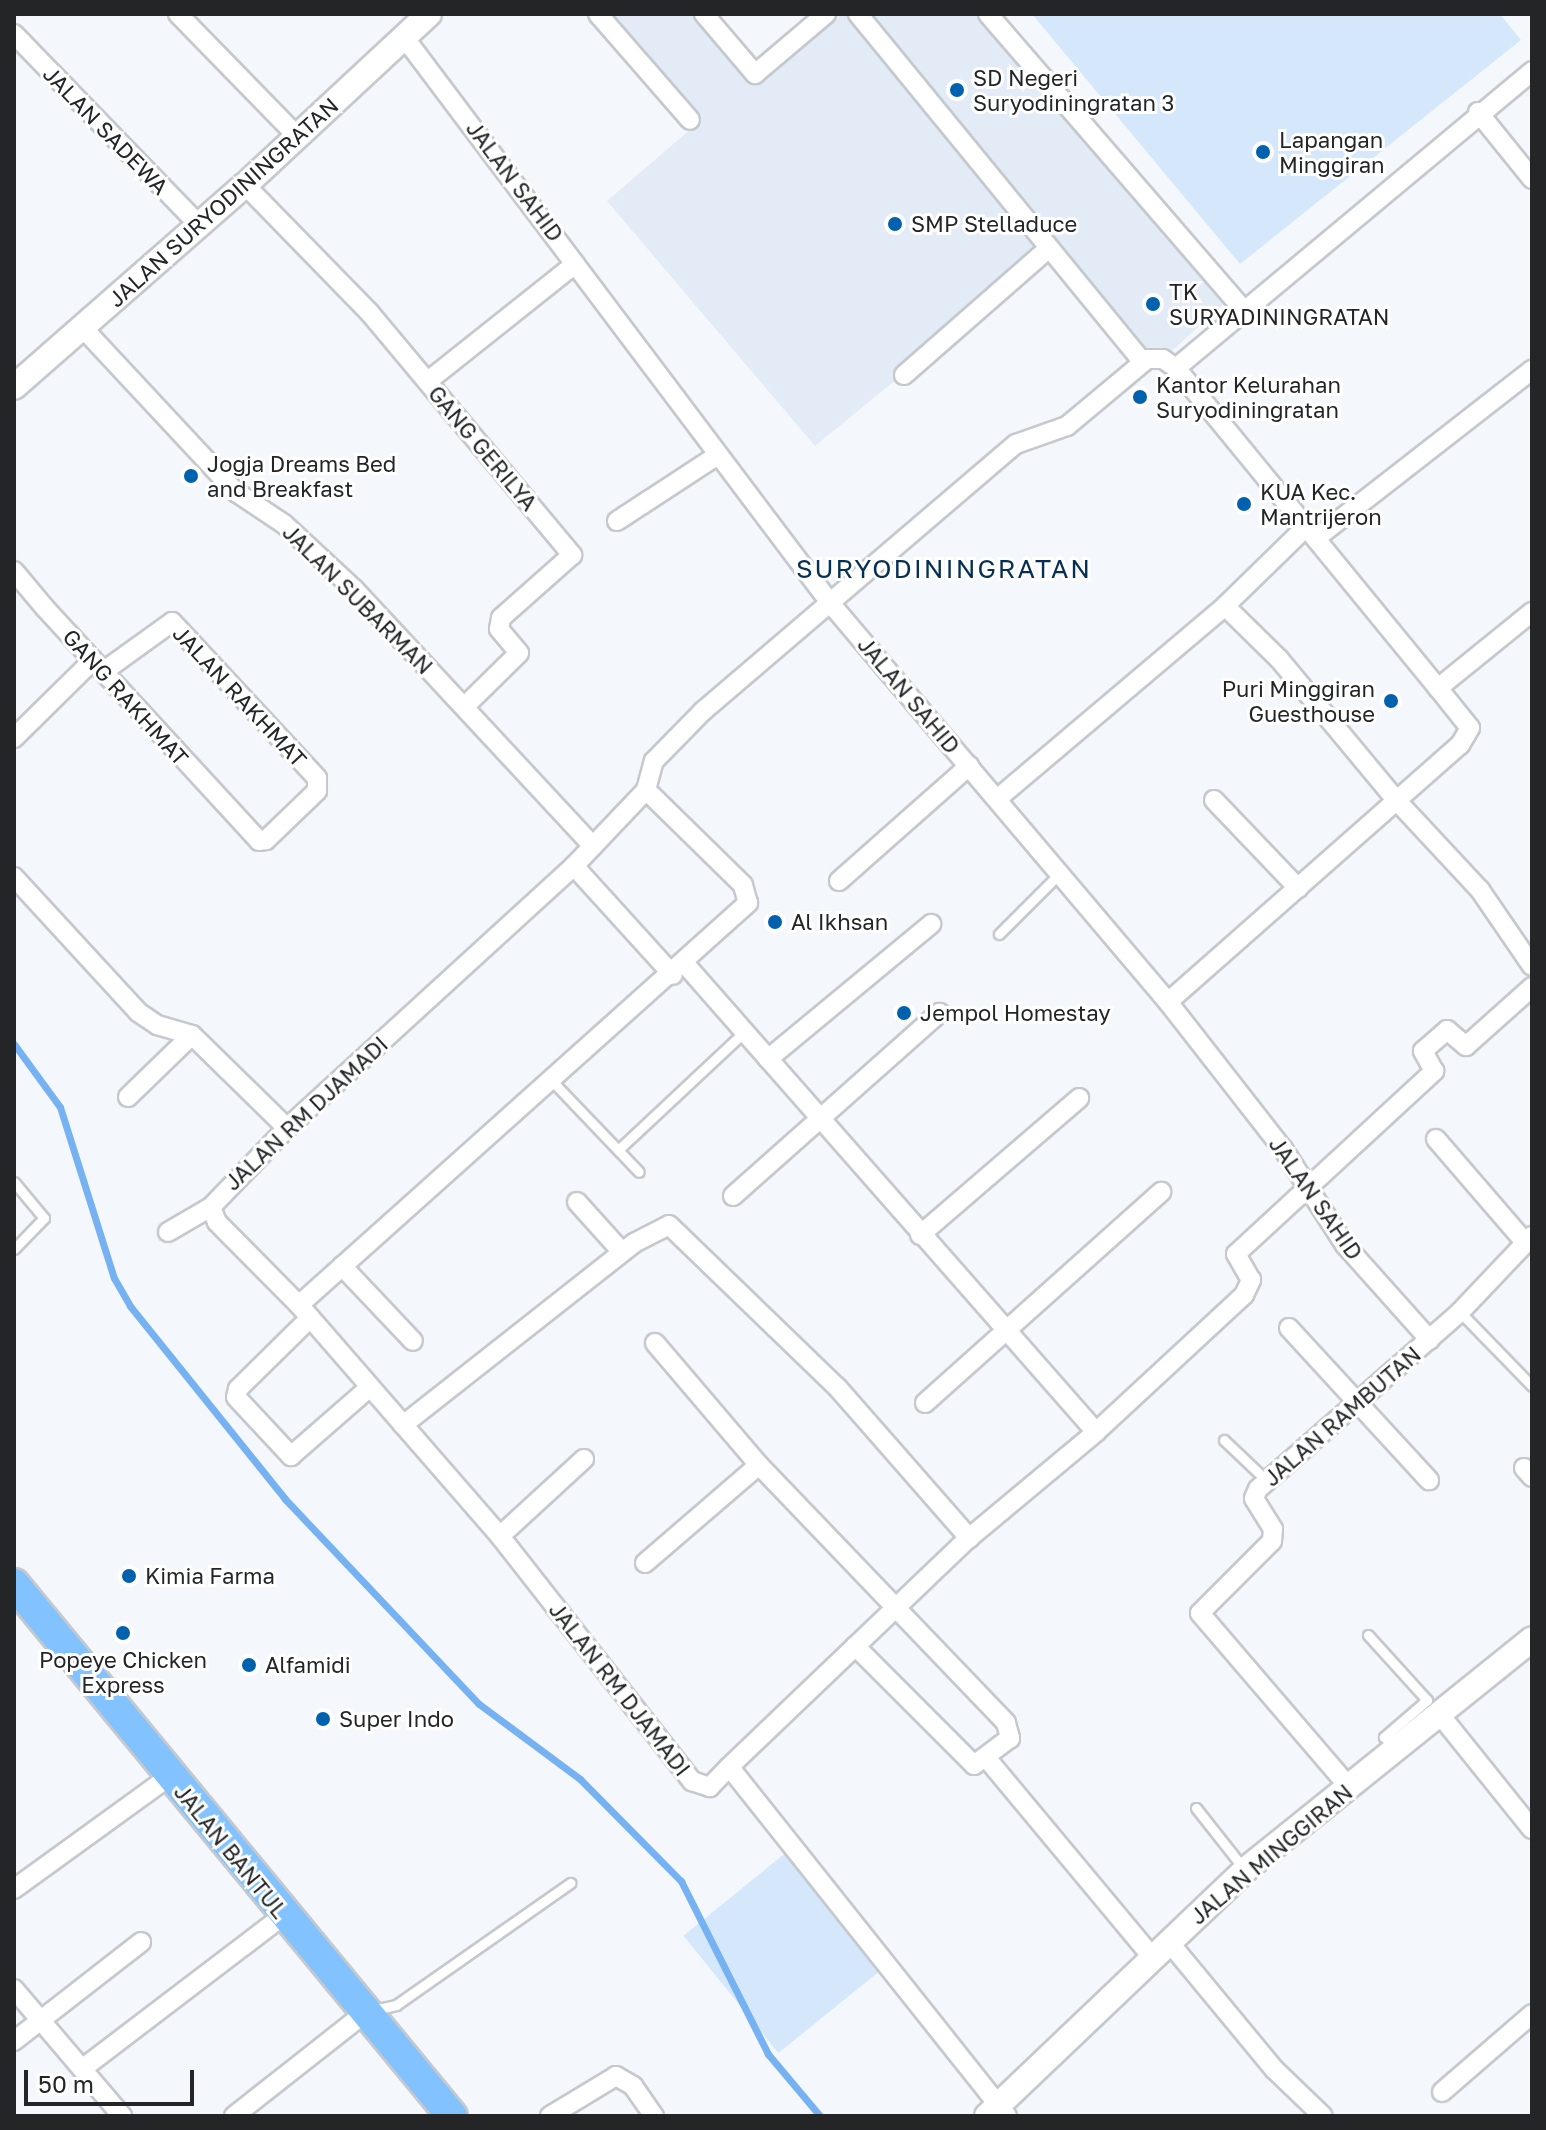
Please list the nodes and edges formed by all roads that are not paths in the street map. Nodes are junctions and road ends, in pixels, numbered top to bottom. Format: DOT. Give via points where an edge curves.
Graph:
graph roads {
  1 [pos="178,14"];
  2 [pos="429,14"];
  3 [pos="598,14"];
  4 [pos="704,14"];
  5 [pos="826,14"];
  6 [pos="858,14"];
  7 [pos="988,14"];
  8 [pos="14,34"];
  9 [pos="404,37"];
  10 [pos="1532,71"];
  11 [pos="1478,112"];
  12 [pos="690,120"];
  13 [pos="297,136"];
  14 [pos="1532,179"];
  15 [pos="245,185"];
  16 [pos="199,225"];
  17 [pos="1049,248"];
  18 [pos="575,264"];
  19 [pos="1244,311"];
  20 [pos="82,327"];
  21 [pos="1142,361"];
  22 [pos="1176,368"];
  23 [pos="1532,370"];
  24 [pos="904,375"];
  25 [pos="428,381"];
  26 [pos="14,387"];
  27 [pos="718,455"];
  28 [pos="617,521"];
  29 [pos="1311,532"];
  30 [pos="14,571"];
  31 [pos="831,604"];
  32 [pos="1225,606"];
  33 [pos="1532,612"];
  34 [pos="99,666"];
  35 [pos="1438,688"];
  36 [pos="464,707"];
  37 [pos="14,738"];
  38 [pos="969,766"];
  39 [pos="646,790"];
  40 [pos="997,799"];
  41 [pos="1214,800"];
  42 [pos="1397,801"];
  43 [pos="239,821"];
  44 [pos="593,846"];
  45 [pos="574,866"];
  46 [pos="1059,874"];
  47 [pos="14,877"];
  48 [pos="839,881"];
  49 [pos="1298,888"];
  50 [pos="931,924"];
  51 [pos="999,934"];
  52 [pos="1532,966"];
  53 [pos="679,969"];
  54 [pos="1532,987"];
  55 [pos="1168,1002"];
  56 [pos="939,1013"];
  57 [pos="745,1031"];
  58 [pos="192,1035"];
  59 [pos="768,1059"];
  60 [pos="553,1082"];
  61 [pos="128,1097"];
  62 [pos="1079,1098"];
  63 [pos="819,1120"];
  64 [pos="287,1128"];
  65 [pos="1436,1139"];
  66 [pos="618,1150"];
  67 [pos="639,1172"];
  68 [pos="14,1182"];
  69 [pos="1310,1191"];
  70 [pos="1161,1192"];
  71 [pos="733,1196"];
  72 [pos="577,1202"];
  73 [pos="211,1207"];
  74 [pos="168,1232"];
  75 [pos="920,1235"];
  76 [pos="1529,1239"];
  77 [pos="14,1249"];
  78 [pos="622,1252"];
  79 [pos="342,1266"];
  80 [pos="304,1312"];
  81 [pos="1460,1312"];
  82 [pos="1005,1328"];
  83 [pos="1289,1328"];
  84 [pos="1430,1340"];
  85 [pos="413,1341"];
  86 [pos="655,1343"];
  87 [pos="1532,1386"];
  88 [pos="369,1388"];
  89 [pos="1355,1399"];
  90 [pos="925,1403"];
  91 [pos="403,1425"];
  92 [pos="1096,1432"];
  93 [pos="1224,1440"];
  94 [pos="584,1459"];
  95 [pos="759,1465"];
  96 [pos="1429,1480"];
  97 [pos="1267,1481"];
  98 [pos="500,1536"];
  99 [pos="969,1538"];
  100 [pos="645,1563"];
  101 [pos="14,1584"];
  102 [pos="896,1607"];
  103 [pos="1368,1635"];
  104 [pos="1532,1639"];
  105 [pos="855,1646"];
  106 [pos="1441,1716"];
  107 [pos="1397,1750"];
  108 [pos="988,1760"];
  109 [pos="729,1767"];
  110 [pos="170,1776"];
  111 [pos="1349,1787"];
  112 [pos="1196,1808"];
  113 [pos="1532,1829"];
  114 [pos="1245,1870"];
  115 [pos="570,1883"];
  116 [pos="14,1889"];
  117 [pos="283,1916"];
  118 [pos="141,1942"];
  119 [pos="1161,1950"];
  120 [pos="14,1989"];
  121 [pos="366,2012"];
  122 [pos="1532,2014"];
  123 [pos="40,2020"];
  124 [pos="14,2041"];
  125 [pos="82,2069"];
  126 [pos="1442,2092"];
  127 [pos="997,2113"];
  128 [pos="122,2116"];
  129 [pos="234,2116"];
  130 [pos="452,2116"];
  131 [pos="550,2116"];
  132 [pos="654,2116"];
  133 [pos="1323,2116"];
  1 -- 13 [label="street"];
  2 -- 9 [label="street, JALAN SURYODININGRATAN"];
  3 -- 12 [label="street"];
  4 -- 5 [label="street" via="755,74"];
  6 -- 17 [label="street"];
  7 -- 19 [label="street"];
  8 -- 16 [label="street, JALAN SADEWA"];
  9 -- 13 [label="street, JALAN SURYODININGRATAN"];
  9 -- 18 [label="street, JALAN SAHID"];
  10 -- 11 [label="street"];
  11 -- 14 [label="street"];
  11 -- 19 [label="street"];
  13 -- 15 [label="street, JALAN SURYODININGRATAN"];
  15 -- 16 [label="street, JALAN SURYODININGRATAN"];
  15 -- 25 [label="street, GANG GERILYA"];
  16 -- 20 [label="street, JALAN SURYODININGRATAN"];
  17 -- 21 [label="street"];
  17 -- 24 [label="street"];
  18 -- 25 [label="street"];
  18 -- 27 [label="street, JALAN SAHID"];
  19 -- 22 [label="street"];
  20 -- 26 [label="street, JALAN SURYODININGRATAN"];
  20 -- 36 [label="street, JALAN SUBARMAN" via="236,492 284,524 354,589"];
  21 -- 22 [label="street" via="1163,359"];
  21 -- 31 [label="street, JALAN RM DJAMADI" via="1074,421 1016,444"];
  22 -- 29 [label="street"];
  23 -- 29 [label="street"];
  25 -- 36 [label="street, GANG GERILYA" via="572,555 501,618 499,629 519,653"];
  27 -- 28 [label="street"];
  27 -- 31 [label="street, JALAN SAHID"];
  29 -- 32 [label="street"];
  29 -- 35 [label="street"];
  30 -- 34 [label="street, GANG RAKHMAT"];
  31 -- 38 [label="street, JALAN SAHID"];
  31 -- 39 [label="street, JALAN RM DJAMADI" via="703,711 654,761"];
  32 -- 40 [label="street"];
  32 -- 42 [label="street" via="1279,659"];
  33 -- 35 [label="street"];
  34 -- 37 [label="street"];
  34 -- 43 [label="street, GANG RAKHMAT"];
  34 -- 43 [label="street, JALAN RAKHMAT" via="172,622 317,778 317,791 266,840 259,841"];
  35 -- 42 [label="street" via="1470,728 1460,745"];
  36 -- 44 [label="street, JALAN SUBARMAN"];
  38 -- 40 [label="street, JALAN SAHID"];
  38 -- 48 [label="street"];
  39 -- 44 [label="street, JALAN RM DJAMADI"];
  39 -- 53 [label="street" via="734,875 750,898"];
  40 -- 46 [label="street, JALAN SAHID"];
  41 -- 49 [label="street"];
  42 -- 49 [label="street"];
  42 -- 52 [label="street" via="1480,890"];
  44 -- 45 [label="street, JALAN RM DJAMADI"];
  45 -- 53 [label="street"];
  45 -- 64 [label="street, JALAN RM DJAMADI"];
  46 -- 51 [label="lane"];
  46 -- 55 [label="street, JALAN SAHID"];
  47 -- 58 [label="street" via="138,1012 157,1025"];
  49 -- 55 [label="street"];
  50 -- 59 [label="street"];
  53 -- 57 [label="street"];
  53 -- 60 [label="street"];
  54 -- 69 [label="street" via="1466,1046 1447,1030 1423,1051 1434,1071"];
  55 -- 69 [label="street, JALAN SAHID"];
  56 -- 63 [label="street"];
  57 -- 59 [label="street"];
  57 -- 66 [label="lane"];
  58 -- 61 [label="street"];
  58 -- 64 [label="street"];
  59 -- 63 [label="street"];
  60 -- 66 [label="lane"];
  60 -- 79 [label="street"];
  62 -- 75 [label="street"];
  63 -- 71 [label="street"];
  63 -- 75 [label="street"];
  64 -- 73 [label="street, JALAN RM DJAMADI"];
  65 -- 76 [label="street"];
  66 -- 67 [label="lane"];
  68 -- 77 [label="lane" via="44,1218"];
  69 -- 84 [label="street, JALAN SAHID" via="1345,1245"];
  69 -- 92 [label="street" via="1236,1254 1251,1280 1244,1295"];
  70 -- 82 [label="street"];
  72 -- 78 [label="street"];
  73 -- 74 [label="street"];
  73 -- 80 [label="street, JALAN RM DJAMADI" via="217,1222"];
  75 -- 82 [label="street"];
  76 -- 81 [label="street, JALAN RAMBUTAN"];
  78 -- 91 [label="street"];
  78 -- 99 [label="street" via="658,1226 677,1228 837,1387"];
  79 -- 80 [label="street"];
  79 -- 85 [label="street"];
  80 -- 88 [label="street, JALAN RM DJAMADI"];
  80 -- 88 [label="street" via="236,1397 291,1456"];
  81 -- 84 [label="street, JALAN RAMBUTAN"];
  81 -- 87 [label="lane"];
  82 -- 90 [label="street"];
  82 -- 92 [label="street"];
  83 -- 89 [label="street"];
  84 -- 89 [label="street, JALAN RAMBUTAN"];
  86 -- 95 [label="street"];
  88 -- 91 [label="street, JALAN RM DJAMADI"];
  89 -- 96 [label="street"];
  89 -- 97 [label="street, JALAN RAMBUTAN"];
  91 -- 98 [label="street, JALAN RM DJAMADI"];
  92 -- 99 [label="street"];
  93 -- 97 [label="lane"];
  94 -- 98 [label="street"];
  95 -- 100 [label="street"];
  95 -- 102 [label="street"];
  97 -- 111 [label="street, JALAN RAMBUTAN" via="1254,1498 1273,1529 1272,1541 1200,1613"];
  98 -- 109 [label="street, JALAN RM DJAMADI" via="692,1781 710,1787"];
  99 -- 102 [label="street"];
  101 -- 110 [label="main road, JALAN BANTUL"];
  102 -- 105 [label="street"];
  102 -- 108 [label="street" via="1011,1729 1010,1738"];
  103 -- 107 [label="lane" via="1427,1700 1384,1737"];
  104 -- 106 [label="street, JALAN MINGGIRAN"];
  105 -- 108 [label="street" via="970,1763 979,1766"];
  105 -- 109 [label="street"];
  106 -- 107 [label="street, JALAN MINGGIRAN"];
  106 -- 113 [label="street"];
  107 -- 111 [label="street, JALAN MINGGIRAN"];
  108 -- 119 [label="street"];
  109 -- 127 [label="street, JALAN RM DJAMADI"];
  110 -- 116 [label="street"];
  110 -- 117 [label="main road, JALAN BANTUL"];
  111 -- 114 [label="street, JALAN MINGGIRAN"];
  112 -- 114 [label="lane"];
  114 -- 119 [label="street, JALAN MINGGIRAN"];
  115 -- 121 [label="lane" via="396,2005"];
  117 -- 121 [label="main road, JALAN BANTUL"];
  117 -- 125 [label="street"];
  118 -- 123 [label="street"];
  119 -- 127 [label="street, JALAN MINGGIRAN"];
  119 -- 133 [label="street"];
  120 -- 123 [label="street"];
  121 -- 129 [label="street"];
  121 -- 130 [label="main road, JALAN BANTUL"];
  122 -- 126 [label="street"];
  123 -- 124 [label="street"];
  123 -- 125 [label="street"];
  125 -- 128 [label="street"];
  131 -- 132 [label="street" via="616,2076 633,2086"];
}
